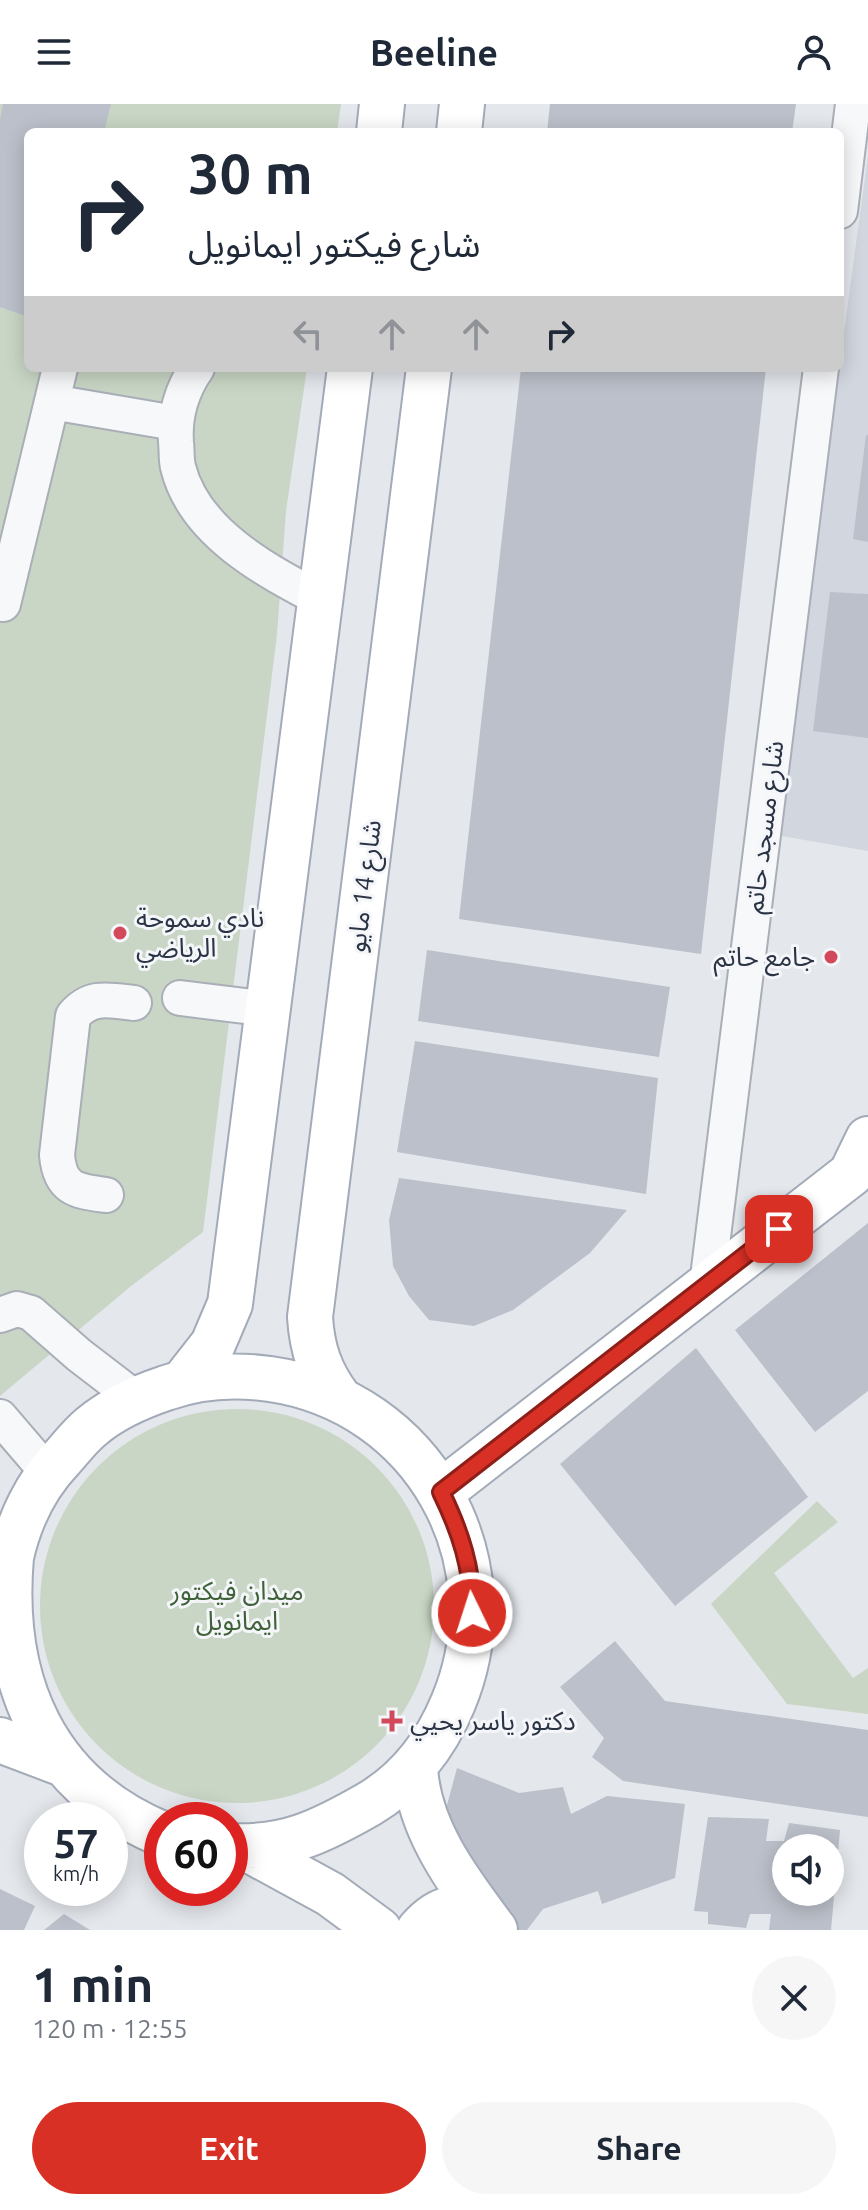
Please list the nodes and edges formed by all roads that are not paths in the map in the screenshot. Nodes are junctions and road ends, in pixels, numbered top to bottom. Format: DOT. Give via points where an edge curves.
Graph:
graph roads {
  1 [pos="382,104"];
  2 [pos="462,104"];
  3 [pos="858,111"];
  4 [pos="379,128"];
  5 [pos="459,128"];
  6 [pos="856,173"];
  7 [pos="844,202"];
  8 [pos="59,372"];
  9 [pos="194,372"];
  10 [pos="350,372"];
  11 [pos="428,372"];
  12 [pos="821,372"];
  13 [pos="52,402"];
  14 [pos="175,423"];
  15 [pos="322,600"];
  16 [pos="3,604"];
  17 [pos="180,998"];
  18 [pos="134,1003"];
  19 [pos="269,1009"];
  20 [pos="862,1161"];
  21 [pos="106,1195"];
  22 [pos="707,1285"];
  23 [pos="0,1315"];
  24 [pos="184,1381"];
  25 [pos="135,1398"];
  26 [pos="339,1398"];
  27 [pos="0,1417"];
  28 [pos="48,1473"];
  29 [pos="441,1492"];
  30 [pos="2,1591"];
  31 [pos="0,1741"];
  32 [pos="58,1762"];
  33 [pos="415,1767"];
  34 [pos="144,1826"];
  35 [pos="248,1845"];
  36 [pos="248,1852"];
  37 [pos="490,1923"];
  38 [pos="379,1930"];
  39 [pos="419,1930"];
  1 -- 4 [label="main road"];
  2 -- 5 [label="main road"];
  3 -- 6 [label="street"];
  6 -- 7 [label="street"];
  8 -- 13 [label="street"];
  9 -- 14 [label="street"];
  10 -- 15 [label="main road"];
  11 -- 26 [label="main road, شارع 14 مايو" via="310,1317 317,1361"];
  12 -- 22 [label="street, شارع مسجد حاتم"];
  13 -- 14 [label="street"];
  13 -- 16 [label="street"];
  14 -- 15 [label="street" via="178,467 196,507 265,569"];
  15 -- 19 [label="main road"];
  17 -- 19 [label="street"];
  18 -- 21 [label="street" via="90,1001 73,1016 58,1170 77,1191"];
  19 -- 24 [label="main road" via="230,1304 213,1344"];
  20 -- 22 [label="main road"];
  22 -- 29 [label="main road"];
  23 -- 25 [label="street" via="17,1309 31,1313"];
  24 -- 25 [label="main road"];
  24 -- 26 [label="main road" via="250,1376 297,1383"];
  25 -- 28 [label="main road" via="91,1426"];
  26 -- 29 [label="main road" via="402,1443"];
  27 -- 28 [label="street"];
  28 -- 30 [label="main road" via="18,1529"];
  29 -- 33 [label="main road" via="467,1559 472,1631 458,1692"];
  30 -- 32 [label="main road" via="9,1662 20,1700"];
  31 -- 32 [label="main road"];
  32 -- 34 [label="main road" via="89,1794"];
  33 -- 35 [label="main road" via="388,1793 323,1831"];
  33 -- 37 [label="main road" via="427,1824"];
  36 -- 38 [label="main road" via="330,1894"];
  37 -- 39 [label="main road" via="467,1908 448,1909"];
}
